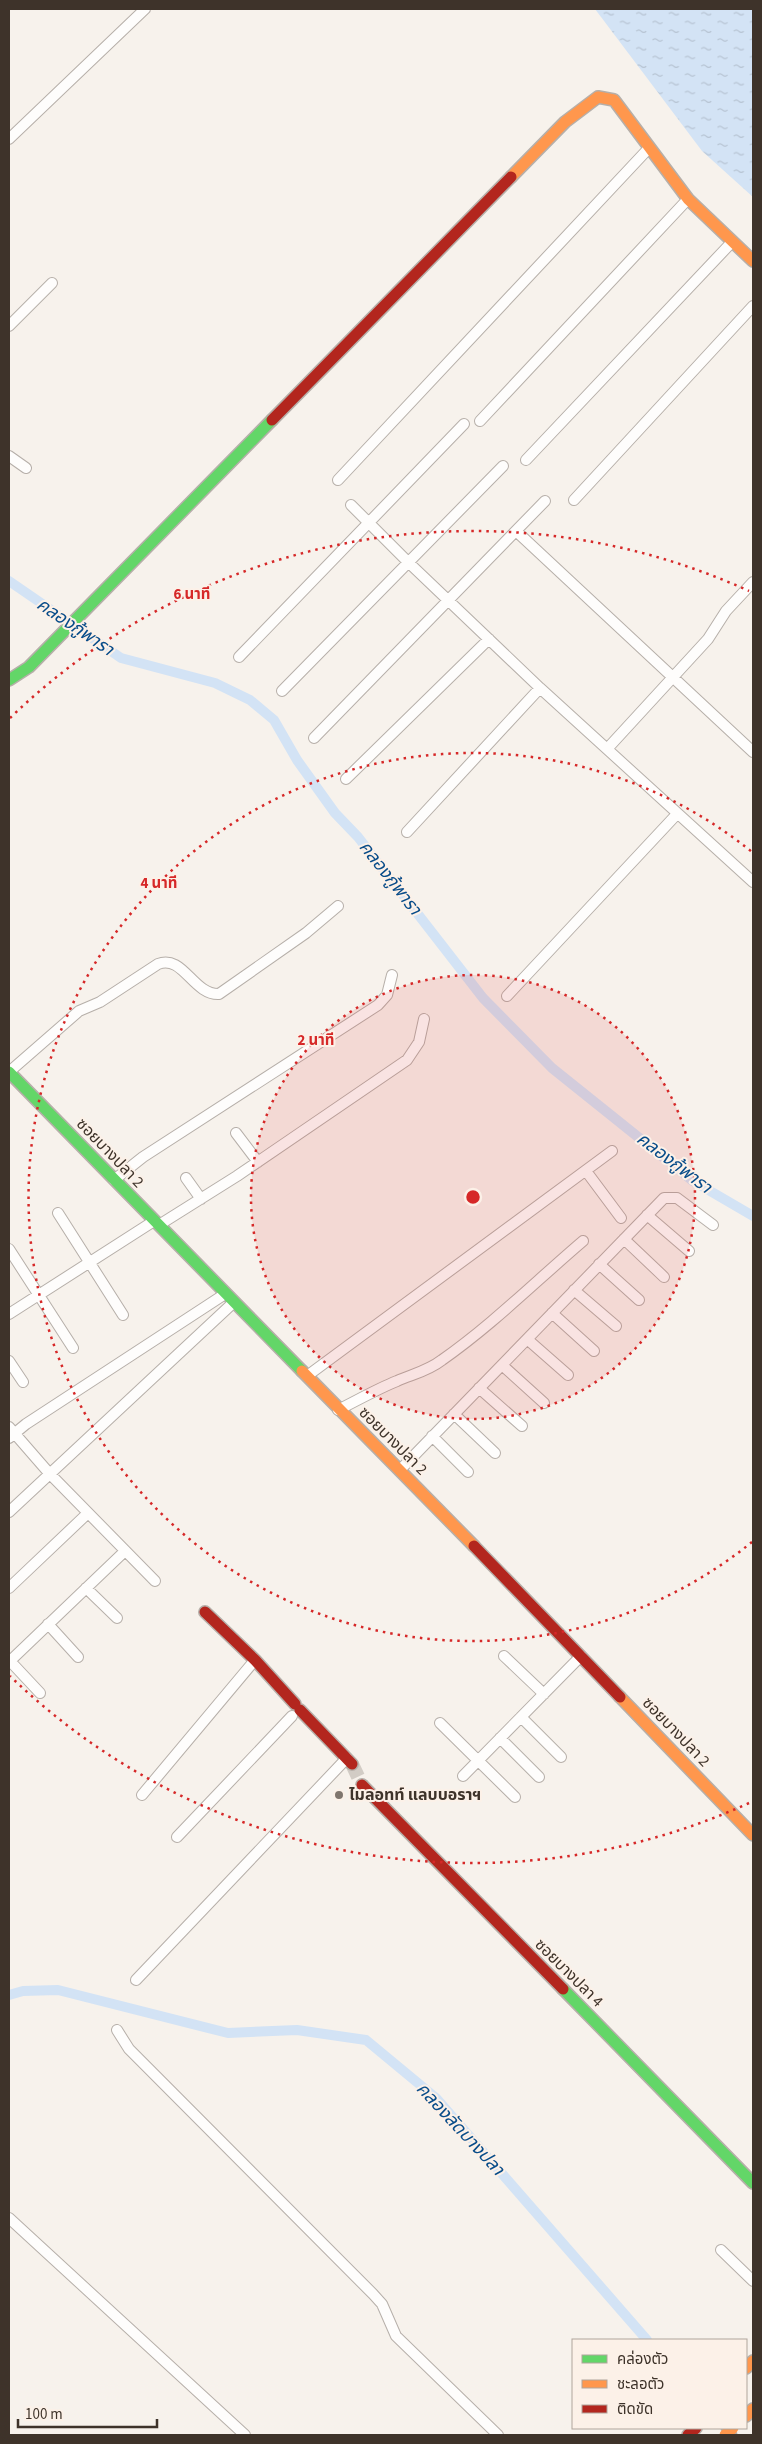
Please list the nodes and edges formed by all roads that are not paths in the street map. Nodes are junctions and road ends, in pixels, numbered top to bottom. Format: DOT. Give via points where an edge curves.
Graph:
graph roads {
  1 [pos="145,9"];
  2 [pos="9,139"];
  3 [pos="649,148"];
  4 [pos="688,199"];
  5 [pos="732,242"];
  6 [pos="753,261"];
  7 [pos="52,283"];
  8 [pos="753,306"];
  9 [pos="9,326"];
  10 [pos="480,422"];
  11 [pos="464,424"];
  12 [pos="9,456"];
  13 [pos="526,460"];
  14 [pos="503,466"];
  15 [pos="26,468"];
  16 [pos="338,480"];
  17 [pos="574,500"];
  18 [pos="545,501"];
  19 [pos="352,505"];
  20 [pos="368,522"];
  21 [pos="516,531"];
  22 [pos="408,562"];
  23 [pos="753,582"];
  24 [pos="448,600"];
  25 [pos="488,639"];
  26 [pos="239,657"];
  27 [pos="673,678"];
  28 [pos="9,680"];
  29 [pos="540,688"];
  30 [pos="282,692"];
  31 [pos="314,738"];
  32 [pos="607,748"];
  33 [pos="753,752"];
  34 [pos="346,779"];
  35 [pos="676,814"];
  36 [pos="407,832"];
  37 [pos="753,882"];
  38 [pos="338,906"];
  39 [pos="392,975"];
  40 [pos="507,996"];
  41 [pos="424,1019"];
  42 [pos="9,1072"];
  43 [pos="236,1133"];
  44 [pos="612,1151"];
  45 [pos="258,1162"];
  46 [pos="586,1171"];
  47 [pos="186,1178"];
  48 [pos="114,1180"];
  49 [pos="200,1199"];
  50 [pos="58,1214"];
  51 [pos="647,1215"];
  52 [pos="621,1218"];
  53 [pos="156,1223"];
  54 [pos="712,1225"];
  55 [pos="624,1239"];
  56 [pos="583,1241"];
  57 [pos="9,1249"];
  58 [pos="688,1251"];
  59 [pos="89,1262"];
  60 [pos="600,1264"];
  61 [pos="664,1277"];
  62 [pos="574,1290"];
  63 [pos="38,1295"];
  64 [pos="229,1298"];
  65 [pos="639,1300"];
  66 [pos="198,1312"];
  67 [pos="552,1313"];
  68 [pos="9,1314"];
  69 [pos="123,1315"];
  70 [pos="210,1324"];
  71 [pos="616,1326"];
  72 [pos="527,1339"];
  73 [pos="73,1348"];
  74 [pos="594,1351"];
  75 [pos="9,1361"];
  76 [pos="502,1365"];
  77 [pos="568,1375"];
  78 [pos="307,1376"];
  79 [pos="23,1382"];
  80 [pos="479,1388"];
  81 [pos="544,1403"];
  82 [pos="338,1410"];
  83 [pos="454,1414"];
  84 [pos="522,1426"];
  85 [pos="11,1433"];
  86 [pos="432,1436"];
  87 [pos="495,1453"];
  88 [pos="400,1470"];
  89 [pos="468,1472"];
  90 [pos="49,1473"];
  91 [pos="9,1512"];
  92 [pos="88,1513"];
  93 [pos="125,1551"];
  94 [pos="155,1581"];
  95 [pos="9,1588"];
  96 [pos="86,1588"];
  97 [pos="205,1612"];
  98 [pos="117,1618"];
  99 [pos="48,1624"];
  100 [pos="504,1656"];
  101 [pos="581,1656"];
  102 [pos="78,1657"];
  103 [pos="255,1660"];
  104 [pos="9,1661"];
  105 [pos="40,1693"];
  106 [pos="544,1694"];
  107 [pos="296,1710"];
  108 [pos="521,1717"];
  109 [pos="440,1723"];
  110 [pos="500,1738"];
  111 [pos="561,1757"];
  112 [pos="478,1759"];
  113 [pos="349,1761"];
  114 [pos="463,1776"];
  115 [pos="540,1777"];
  116 [pos="362,1785"];
  117 [pos="142,1794"];
  118 [pos="515,1798"];
  119 [pos="753,1835"];
  120 [pos="176,1837"];
  121 [pos="136,1980"];
  122 [pos="117,2030"];
  123 [pos="753,2183"];
  124 [pos="9,2218"];
  125 [pos="721,2250"];
  126 [pos="753,2281"];
  127 [pos="245,2435"];
  128 [pos="498,2435"];
  1 -- 2 [label="street"];
  3 -- 4 [label="street"];
  3 -- 16 [label="street"];
  3 -- 28 [label="street" via="614,100 598,97 565,122 29,667"];
  4 -- 5 [label="street"];
  4 -- 10 [label="street"];
  5 -- 6 [label="street"];
  5 -- 13 [label="street"];
  7 -- 9 [label="street"];
  8 -- 17 [label="street"];
  11 -- 20 [label="street"];
  12 -- 15 [label="street"];
  14 -- 22 [label="street"];
  18 -- 21 [label="street"];
  19 -- 20 [label="street"];
  20 -- 22 [label="street"];
  20 -- 26 [label="street"];
  21 -- 24 [label="street"];
  21 -- 27 [label="street"];
  22 -- 24 [label="street"];
  22 -- 30 [label="street"];
  23 -- 27 [label="street"];
  24 -- 25 [label="street"];
  24 -- 31 [label="street"];
  25 -- 29 [label="street"];
  25 -- 34 [label="street"];
  27 -- 32 [label="street"];
  27 -- 33 [label="street"];
  29 -- 32 [label="street"];
  29 -- 36 [label="street"];
  32 -- 35 [label="street"];
  35 -- 37 [label="street"];
  35 -- 40 [label="street"];
  38 -- 42 [label="street" via="306,933 219,994 201,990 173,963 158,964 100,1002 79,1011"];
  39 -- 48 [label="street" via="387,995 378,1004 143,1157"];
  41 -- 45 [label="street" via="419,1042 407,1060"];
  42 -- 48 [label="street, ซอยบางปลา 2"];
  43 -- 45 [label="street"];
  44 -- 46 [label="street"];
  45 -- 49 [label="street"];
  46 -- 52 [label="street"];
  46 -- 78 [label="street"];
  47 -- 49 [label="street"];
  48 -- 53 [label="street, ซอยบางปลา 2"];
  49 -- 53 [label="street"];
  50 -- 59 [label="street"];
  51 -- 54 [label="street" via="670,1196"];
  51 -- 55 [label="street"];
  51 -- 58 [label="street"];
  53 -- 59 [label="street"];
  53 -- 64 [label="street, ซอยบางปลา 2"];
  55 -- 60 [label="street"];
  55 -- 61 [label="street"];
  56 -- 82 [label="street" via="441,1361 420,1374 397,1381"];
  57 -- 63 [label="street"];
  59 -- 63 [label="street"];
  59 -- 69 [label="street"];
  60 -- 62 [label="street"];
  60 -- 65 [label="street"];
  62 -- 67 [label="street"];
  62 -- 71 [label="street"];
  63 -- 68 [label="street"];
  63 -- 73 [label="street"];
  64 -- 66 [label="street"];
  64 -- 70 [label="street"];
  64 -- 78 [label="street, ซอยบางปลา 2"];
  66 -- 70 [label="street"];
  66 -- 85 [label="street"];
  67 -- 72 [label="street"];
  67 -- 74 [label="street"];
  70 -- 90 [label="street"];
  72 -- 76 [label="street"];
  72 -- 77 [label="street"];
  75 -- 79 [label="street"];
  76 -- 80 [label="street"];
  76 -- 81 [label="street"];
  78 -- 82 [label="street, ซอยบางปลา 2"];
  80 -- 83 [label="street"];
  80 -- 84 [label="street"];
  82 -- 88 [label="street, ซอยบางปลา 2"];
  83 -- 86 [label="street"];
  83 -- 87 [label="street"];
  85 -- 90 [label="street"];
  86 -- 88 [label="street"];
  86 -- 89 [label="street"];
  88 -- 101 [label="street, ซอยบางปลา 2"];
  90 -- 91 [label="street"];
  90 -- 92 [label="street"];
  92 -- 93 [label="street"];
  92 -- 95 [label="street"];
  93 -- 94 [label="street"];
  93 -- 96 [label="street"];
  96 -- 98 [label="street"];
  96 -- 99 [label="street"];
  97 -- 103 [label="street"];
  99 -- 102 [label="street"];
  99 -- 104 [label="street"];
  100 -- 106 [label="street"];
  101 -- 106 [label="street"];
  101 -- 119 [label="street, ซอยบางปลา 2"];
  103 -- 107 [label="street"];
  103 -- 117 [label="street"];
  104 -- 105 [label="street"];
  106 -- 108 [label="street"];
  107 -- 113 [label="street"];
  107 -- 120 [label="street"];
  108 -- 110 [label="street"];
  108 -- 111 [label="street"];
  109 -- 112 [label="street"];
  110 -- 112 [label="street"];
  110 -- 115 [label="street"];
  112 -- 114 [label="street"];
  112 -- 118 [label="street"];
  113 -- 121 [label="street"];
  116 -- 123 [label="street, ซอยบางปลา 4"];
  122 -- 128 [label="street" via="129,2049 373,2294 382,2304 401,2342"];
  124 -- 127 [label="street"];
  125 -- 126 [label="street"];
}
